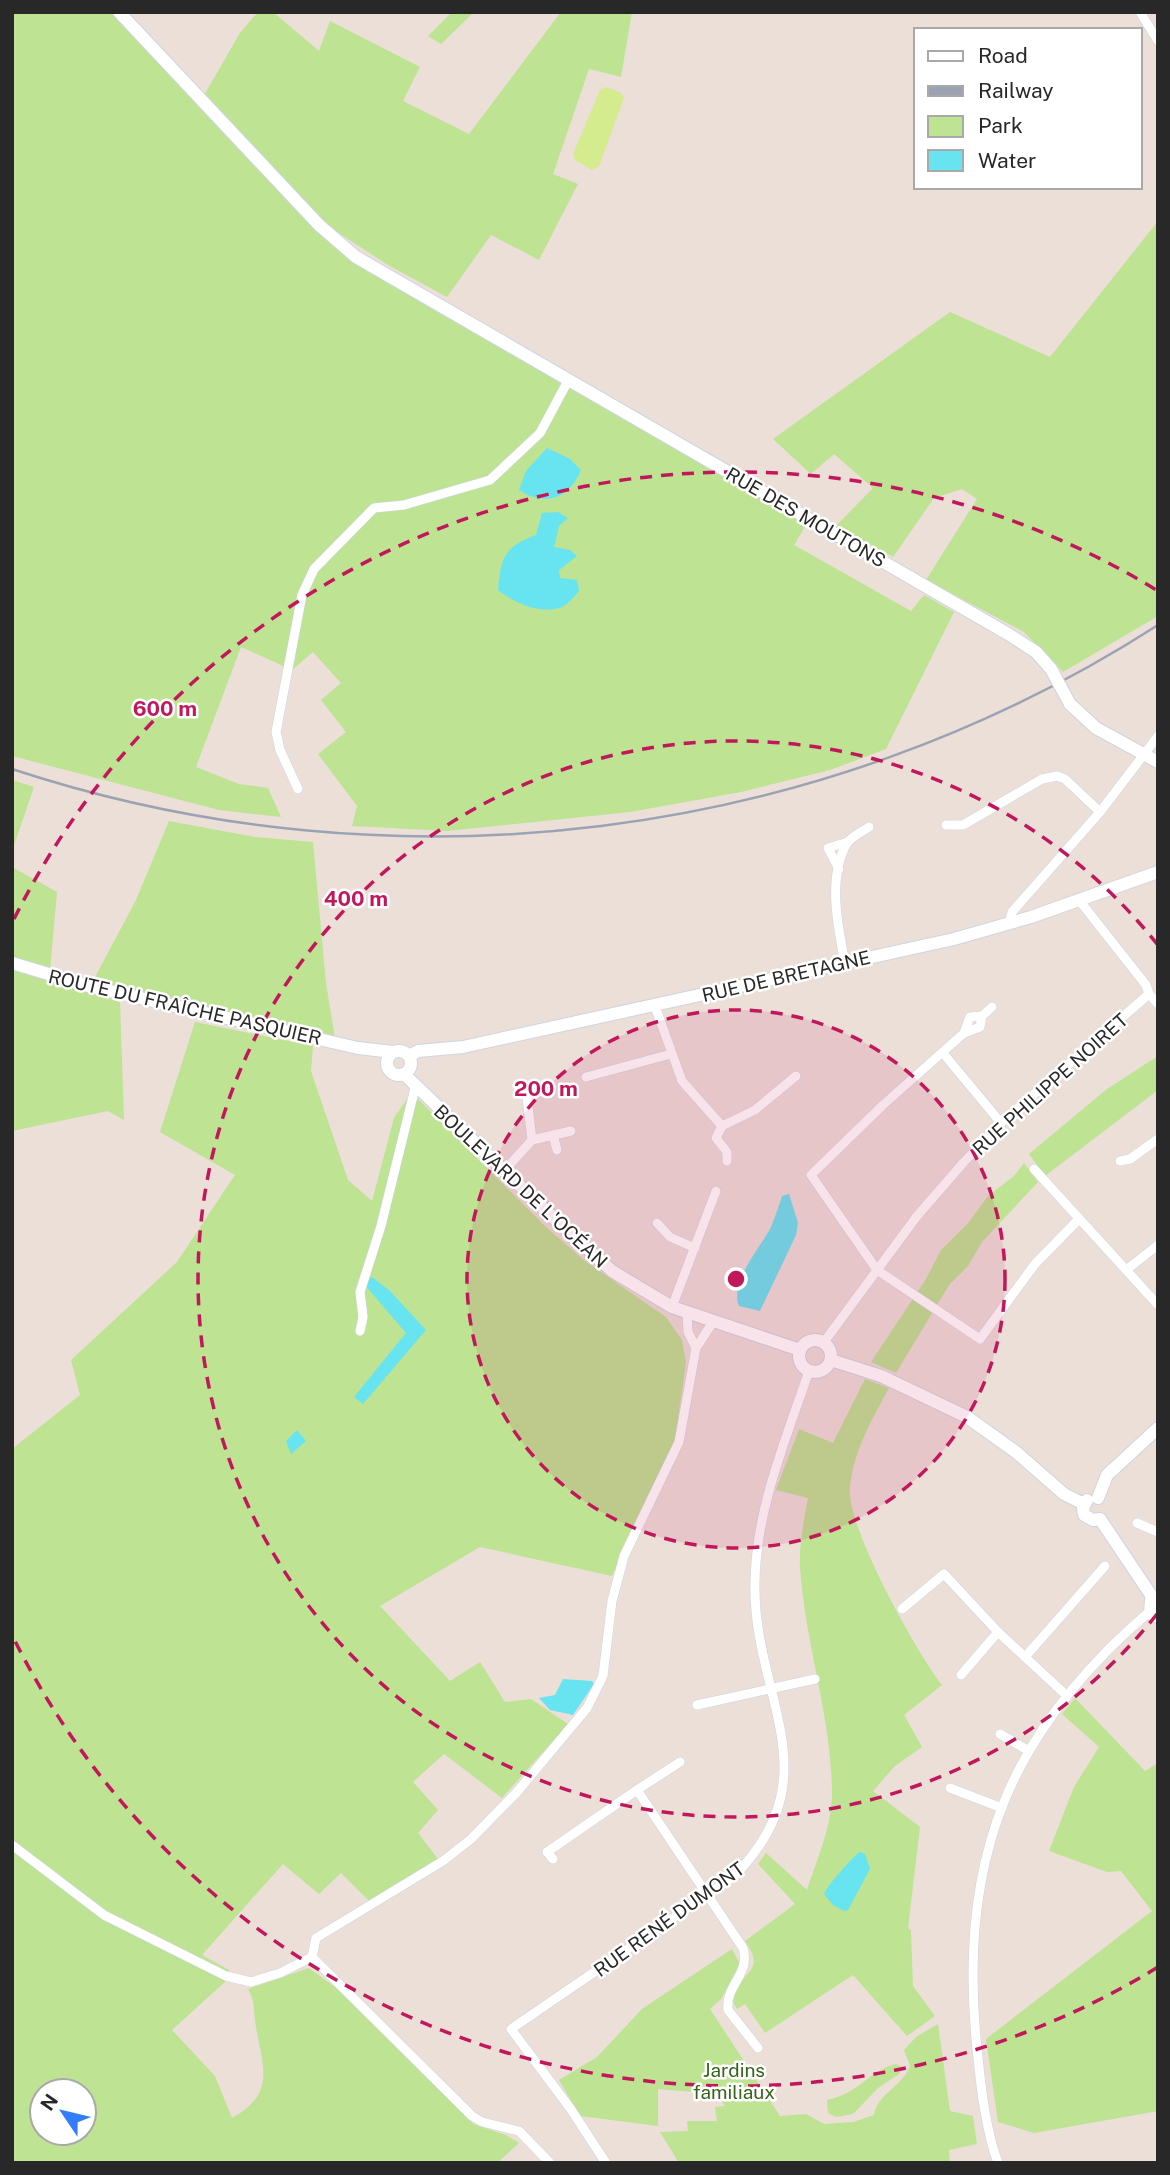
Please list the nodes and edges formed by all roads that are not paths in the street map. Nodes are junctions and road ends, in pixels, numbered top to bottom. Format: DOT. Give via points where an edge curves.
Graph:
graph roads {
  1 [pos="119,12"];
  2 [pos="1140,12"];
  3 [pos="1158,41"];
  4 [pos="569,379"];
  5 [pos="1158,736"];
  6 [pos="1144,754"];
  7 [pos="1158,762"];
  8 [pos="298,789"];
  9 [pos="1100,812"];
  10 [pos="946,825"];
  11 [pos="869,827"];
  12 [pos="848,842"];
  13 [pos="839,869"];
  14 [pos="1158,872"];
  15 [pos="1079,900"];
  16 [pos="1009,924"];
  17 [pos="12,963"];
  18 [pos="845,963"];
  19 [pos="1149,994"];
  20 [pos="1158,1004"];
  21 [pos="655,1006"];
  22 [pos="992,1007"];
  23 [pos="358,1048"];
  24 [pos="393,1052"];
  25 [pos="943,1053"];
  26 [pos="671,1054"];
  27 [pos="409,1056"];
  28 [pos="387,1066"];
  29 [pos="404,1074"];
  30 [pos="796,1076"];
  31 [pos="586,1077"];
  32 [pos="415,1088"];
  33 [pos="526,1089"];
  34 [pos="1001,1123"];
  35 [pos="722,1126"];
  36 [pos="570,1130"];
  37 [pos="553,1135"];
  38 [pos="1158,1139"];
  39 [pos="532,1140"];
  40 [pos="557,1150"];
  41 [pos="727,1161"];
  42 [pos="1120,1161"];
  43 [pos="1034,1169"];
  44 [pos="504,1171"];
  45 [pos="716,1191"];
  46 [pos="1079,1219"];
  47 [pos="657,1223"];
  48 [pos="1158,1245"];
  49 [pos="695,1248"];
  50 [pos="877,1270"];
  51 [pos="1126,1270"];
  52 [pos="1158,1305"];
  53 [pos="672,1307"];
  54 [pos="687,1312"];
  55 [pos="713,1322"];
  56 [pos="360,1331"];
  57 [pos="824,1342"];
  58 [pos="696,1348"];
  59 [pos="800,1350"];
  60 [pos="831,1360"];
  61 [pos="809,1371"];
  62 [pos="1158,1428"];
  63 [pos="1098,1499"];
  64 [pos="1084,1504"];
  65 [pos="1100,1519"];
  66 [pos="1137,1523"];
  67 [pos="1158,1532"];
  68 [pos="1105,1566"];
  69 [pos="1156,1598"];
  70 [pos="902,1609"];
  71 [pos="1154,1615"];
  72 [pos="998,1632"];
  73 [pos="1025,1657"];
  74 [pos="961,1675"];
  75 [pos="815,1679"];
  76 [pos="771,1689"];
  77 [pos="1066,1695"];
  78 [pos="697,1705"];
  79 [pos="1000,1734"];
  80 [pos="1029,1751"];
  81 [pos="680,1762"];
  82 [pos="950,1788"];
  83 [pos="637,1790"];
  84 [pos="1002,1808"];
  85 [pos="12,1846"];
  86 [pos="553,1859"];
  87 [pos="708,1896"];
  88 [pos="312,1957"];
  89 [pos="758,2048"];
  90 [pos="550,2163"];
  91 [pos="606,2163"];
  92 [pos="998,2163"];
  1 -- 4 [label="main road, RUE DES MOUTONS" via="318,225 356,257"];
  2 -- 3 [label="street"];
  4 -- 6 [label="main road, RUE DES MOUTONS, bridge" via="1036,652 1070,704 1096,728"];
  4 -- 8 [label="street" via="540,433 490,480 404,505 374,508 314,569 302,595 276,732"];
  5 -- 6 [label="street"];
  6 -- 7 [label="main road, RUE DES MOUTONS"];
  6 -- 9 [label="street"];
  9 -- 10 [label="street" via="1057,776 1042,779 963,825"];
  9 -- 16 [label="street" via="1012,912"];
  11 -- 12 [label="street"];
  12 -- 13 [label="street"];
  12 -- 13 [label="street" via="828,848"];
  13 -- 18 [label="street" via="835,896"];
  14 -- 15 [label="main road, RUE DE BRETAGNE"];
  15 -- 16 [label="main road, RUE DE BRETAGNE"];
  15 -- 19 [label="street"];
  16 -- 18 [label="main road, RUE DE BRETAGNE"];
  17 -- 23 [label="main road, ROUTE DU FRAÎCHE PASQUIER" via="82,985"];
  18 -- 21 [label="main road, RUE DE BRETAGNE"];
  19 -- 20 [label="street"];
  19 -- 34 [label="street, RUE PHILIPPE NOIRET"];
  21 -- 26 [label="street"];
  21 -- 27 [label="main road, RUE DE BRETAGNE"];
  22 -- 25 [label="street" via="982,1016 970,1017 964,1033"];
  23 -- 24 [label="main road, ROUTE DU FRAÎCHE PASQUIER"];
  23 -- 28 [label="main road, ROUTE DU FRAÎCHE PASQUIER"];
  24 -- 27 [label="main road"];
  24 -- 28 [label="main road"];
  25 -- 34 [label="street"];
  25 -- 50 [label="street" via="811,1175"];
  26 -- 31 [label="street"];
  26 -- 35 [label="street" via="686,1088"];
  27 -- 29 [label="main road" via="411,1064"];
  28 -- 29 [label="main road" via="392,1073"];
  29 -- 32 [label="main road, BOULEVARD DE L'OCÉAN"];
  30 -- 35 [label="street" via="755,1110"];
  32 -- 44 [label="main road, BOULEVARD DE L'OCÉAN"];
  32 -- 56 [label="street" via="360,1292"];
  33 -- 39 [label="street"];
  34 -- 50 [label="street, RUE PHILIPPE NOIRET" via="917,1216"];
  35 -- 41 [label="street" via="716,1138 727,1152"];
  36 -- 37 [label="street"];
  37 -- 39 [label="street"];
  37 -- 40 [label="street"];
  38 -- 42 [label="street"];
  39 -- 44 [label="street"];
  43 -- 46 [label="street"];
  44 -- 53 [label="main road, BOULEVARD DE L'OCÉAN" via="596,1258"];
  45 -- 49 [label="street"];
  46 -- 50 [label="street" via="1035,1264 979,1339"];
  46 -- 51 [label="street"];
  47 -- 49 [label="street" via="670,1237"];
  48 -- 51 [label="street"];
  49 -- 53 [label="street"];
  50 -- 57 [label="street, RUE PHILIPPE NOIRET"];
  51 -- 52 [label="street"];
  53 -- 54 [label="main road, BOULEVARD DE L'OCÉAN"];
  54 -- 55 [label="main road, BOULEVARD DE L'OCÉAN"];
  54 -- 58 [label="street" via="688,1332"];
  55 -- 58 [label="street"];
  55 -- 59 [label="main road, BOULEVARD DE L'OCÉAN"];
  57 -- 59 [label="main road" via="810,1340"];
  57 -- 60 [label="main road"];
  58 -- 88 [label="street" via="679,1441 624,1556 611,1601 603,1676 586,1708 487,1826 443,1861 316,1938"];
  59 -- 61 [label="main road" via="799,1360"];
  60 -- 61 [label="main road" via="823,1371"];
  60 -- 64 [label="main road" via="881,1376 967,1418 1071,1499"];
  61 -- 76 [label="street, RUE RENÉ DUMONT" via="760,1529 756,1623"];
  62 -- 63 [label="main road" via="1107,1475"];
  63 -- 64 [label="main road"];
  63 -- 65 [label="main road" via="1105,1506"];
  64 -- 65 [label="main road" via="1086,1518"];
  65 -- 69 [label="main road"];
  66 -- 67 [label="street"];
  68 -- 73 [label="street"];
  69 -- 71 [label="main road" via="1149,1604"];
  70 -- 72 [label="street" via="944,1574 954,1579"];
  71 -- 77 [label="street" via="1104,1651"];
  72 -- 73 [label="street"];
  72 -- 74 [label="street"];
  73 -- 77 [label="street"];
  75 -- 76 [label="street"];
  76 -- 78 [label="street"];
  76 -- 87 [label="street, RUE RENÉ DUMONT" via="786,1764 777,1809 749,1861"];
  77 -- 80 [label="street"];
  79 -- 80 [label="street"];
  80 -- 84 [label="street"];
  81 -- 83 [label="street"];
  82 -- 84 [label="street"];
  83 -- 86 [label="street" via="547,1852"];
  83 -- 87 [label="street"];
  84 -- 92 [label="street" via="979,1889 972,1957 978,2052"];
  85 -- 88 [label="street" via="104,1915 226,1976 251,1982"];
  87 -- 89 [label="street" via="743,1948 746,1964 729,1991 728,2010"];
  87 -- 91 [label="street, RUE RENÉ DUMONT" via="511,2029"];
  88 -- 90 [label="street" via="472,2116 519,2131"];
}
